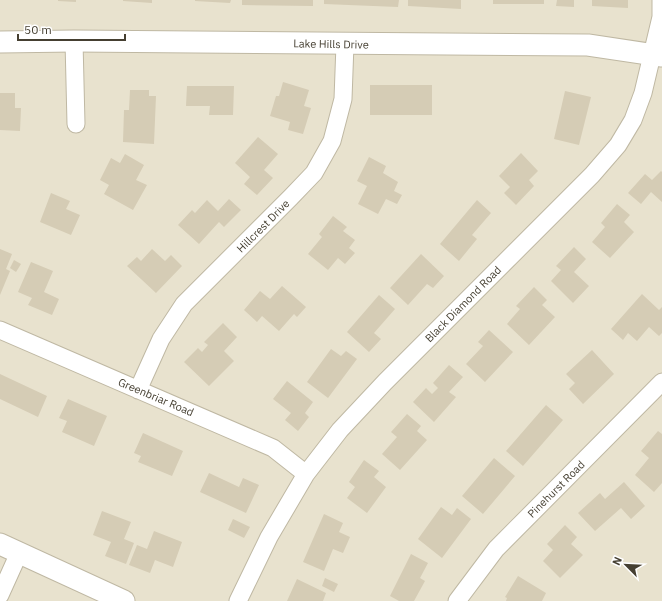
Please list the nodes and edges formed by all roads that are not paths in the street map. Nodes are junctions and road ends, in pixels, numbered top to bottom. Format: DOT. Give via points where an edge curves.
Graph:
graph roads {
  1 [pos="661,0"];
  2 [pos="74,41"];
  3 [pos="0,42"];
  4 [pos="345,44"];
  5 [pos="657,55"];
  6 [pos="76,124"];
  7 [pos="0,330"];
  8 [pos="662,382"];
  9 [pos="138,390"];
  10 [pos="306,474"];
  11 [pos="0,544"];
  12 [pos="19,552"];
  13 [pos="0,596"];
  14 [pos="124,601"];
  15 [pos="238,601"];
  16 [pos="457,601"];
  1 -- 5 [label="street, Black Diamond Road"];
  2 -- 3 [label="street, Lake Hills Drive"];
  2 -- 4 [label="street, Lake Hills Drive"];
  2 -- 6 [label="street"];
  4 -- 5 [label="street, Lake Hills Drive" via="588,45"];
  4 -- 9 [label="street, Hillcrest Drive" via="342,99 332,141 314,173 184,304 161,339"];
  5 -- 10 [label="street, Black Diamond Road" via="633,120 618,145 592,175 385,382 340,430"];
  7 -- 9 [label="street, Greenbriar Road"];
  8 -- 16 [label="street, Pinehurst Road" via="496,549"];
  9 -- 10 [label="street, Greenbriar Road" via="273,448"];
  10 -- 15 [label="street, Black Diamond Road" via="269,537"];
  11 -- 12 [label="street"];
  12 -- 13 [label="street"];
  12 -- 14 [label="street"];
}
